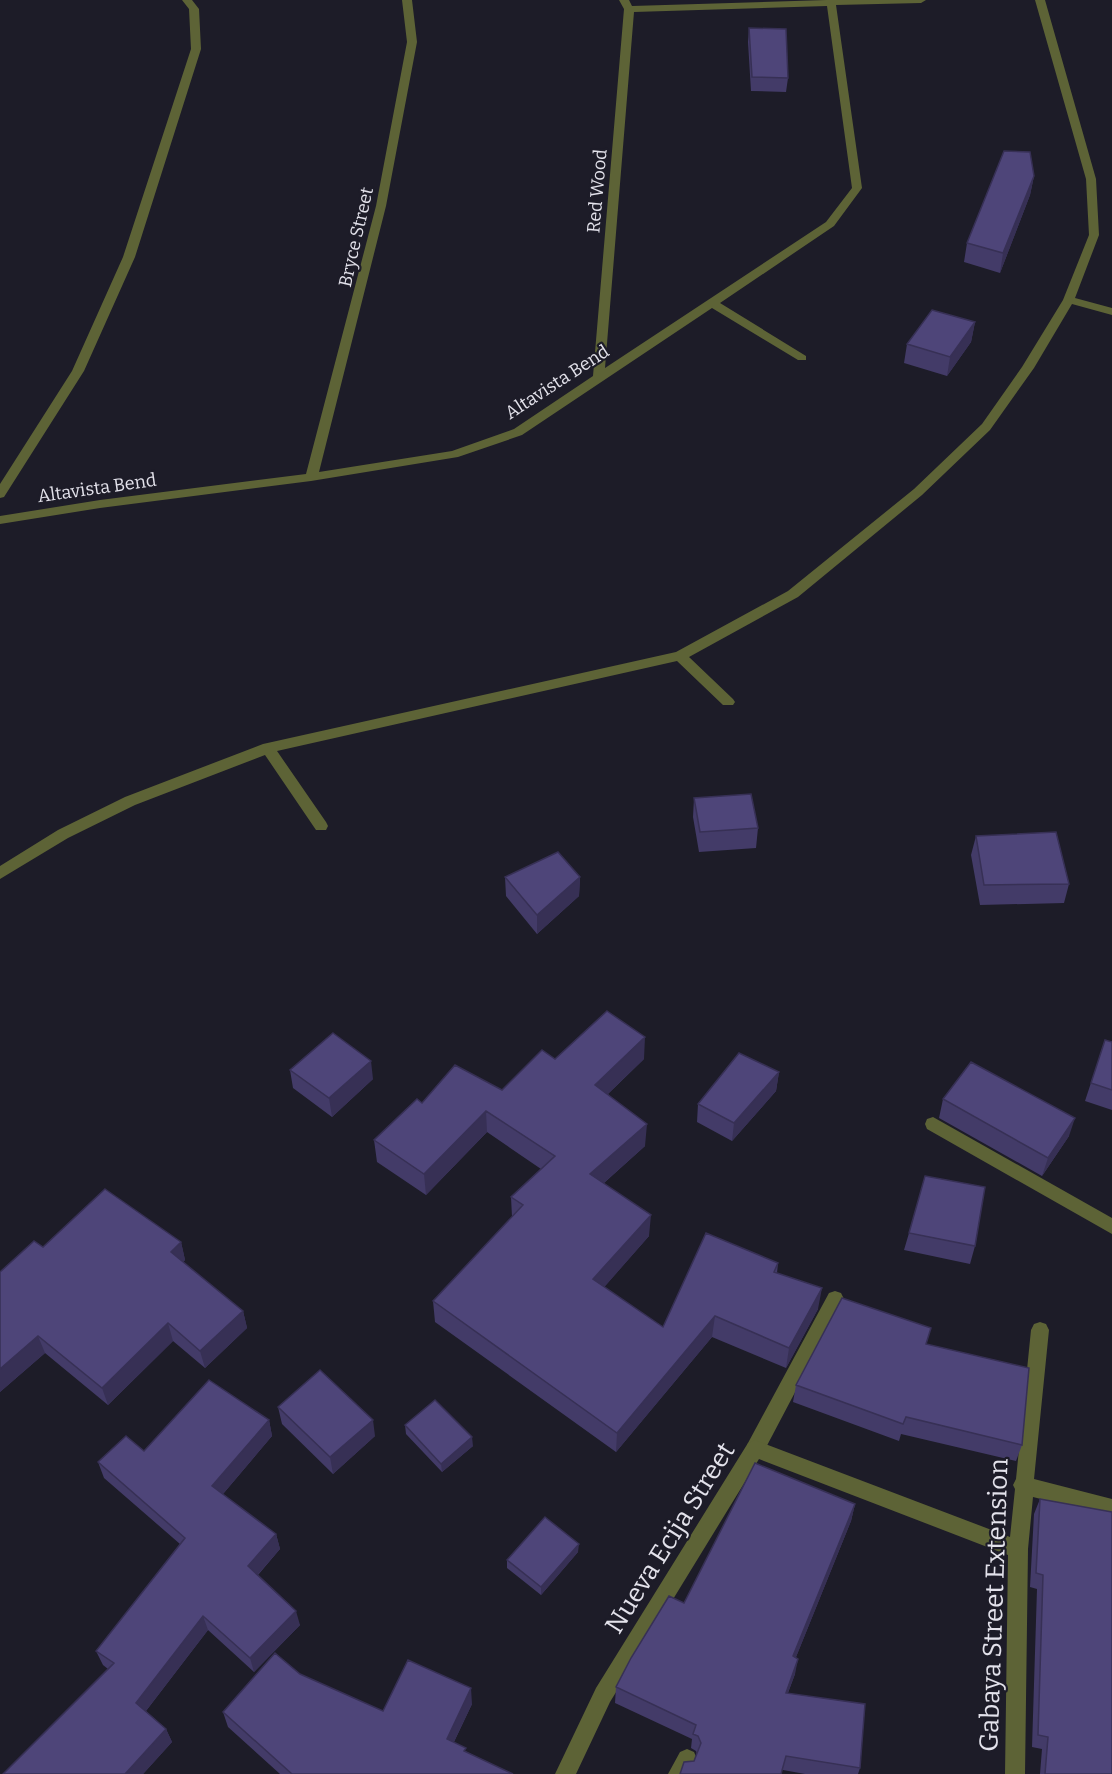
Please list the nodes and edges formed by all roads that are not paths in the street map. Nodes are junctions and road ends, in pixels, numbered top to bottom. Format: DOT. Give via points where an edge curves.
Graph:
graph roads {
  1 [pos="187,0"];
  2 [pos="407,0"];
  3 [pos="921,0"];
  4 [pos="1040,0"];
  5 [pos="832,2"];
  6 [pos="626,4"];
  7 [pos="1069,300"];
  8 [pos="711,302"];
  9 [pos="1112,312"];
  10 [pos="802,358"];
  11 [pos="599,376"];
  12 [pos="311,477"];
  13 [pos="0,494"];
  14 [pos="0,520"];
  15 [pos="680,656"];
  16 [pos="728,702"];
  17 [pos="268,748"];
  18 [pos="321,826"];
  19 [pos="0,873"];
  20 [pos="933,1124"];
  21 [pos="1112,1227"];
  22 [pos="835,1299"];
  23 [pos="1040,1330"];
  24 [pos="755,1449"];
  25 [pos="1022,1485"];
  26 [pos="1112,1508"];
  27 [pos="1018,1549"];
  28 [pos="565,1774"];
  29 [pos="1015,1774"];
  1 -- 13 [label="street" via="194,9 196,49 129,257 78,371"];
  2 -- 12 [label="street, Bryce Street" via="412,42 381,206"];
  3 -- 5 [label="street, Red Wood"];
  4 -- 7 [label="street" via="1091,179 1094,235"];
  5 -- 6 [label="street, Red Wood"];
  5 -- 8 [label="street, Altavista Bend" via="857,188 830,224"];
  6 -- 11 [label="street, Red Wood"];
  7 -- 9 [label="street"];
  7 -- 15 [label="street" via="986,427 918,492 793,594"];
  8 -- 10 [label="street"];
  8 -- 11 [label="street, Altavista Bend"];
  11 -- 12 [label="street, Altavista Bend" via="518,432 454,454"];
  12 -- 14 [label="street, Altavista Bend"];
  15 -- 16 [label="street"];
  15 -- 17 [label="street"];
  17 -- 18 [label="street"];
  17 -- 19 [label="street" via="130,801 63,834"];
  20 -- 21 [label="street"];
  22 -- 24 [label="street"];
  23 -- 25 [label="street, Gabaya Street Extension"];
  24 -- 27 [label="street, Nueva Ecija Street"];
  24 -- 28 [label="street, Nueva Ecija Street" via="603,1695"];
  25 -- 26 [label="street"];
  25 -- 27 [label="street, Gabaya Street Extension"];
  27 -- 29 [label="street, Gabaya Street Extension"];
}
